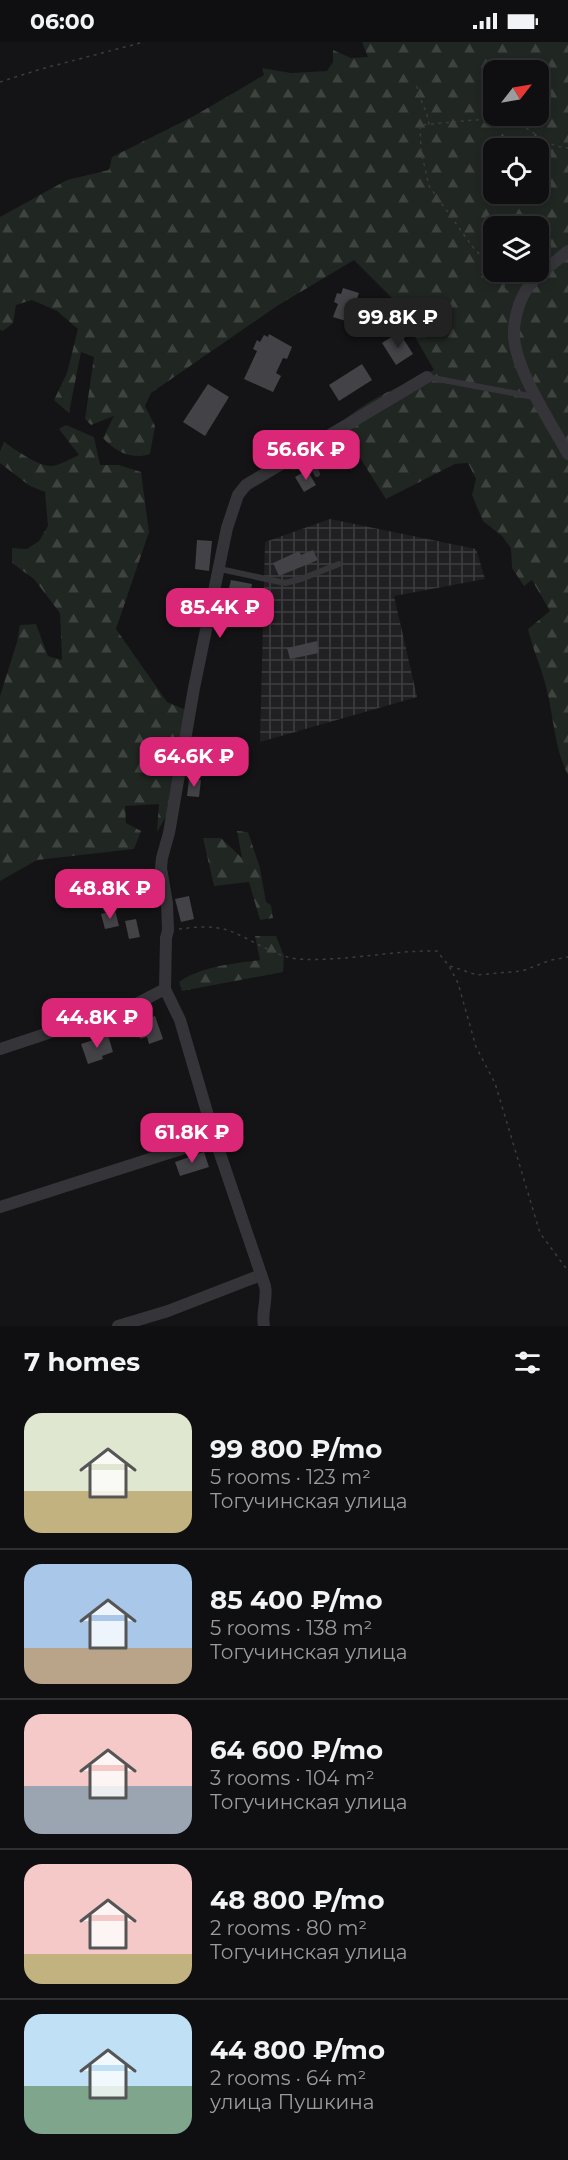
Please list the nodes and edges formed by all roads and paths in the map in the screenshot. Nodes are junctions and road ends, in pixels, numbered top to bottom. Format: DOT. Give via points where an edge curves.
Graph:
graph roads {
  1 [pos="144,42"];
  2 [pos="0,82"];
  3 [pos="417,86"];
  4 [pos="429,125"];
  5 [pos="568,148"];
  6 [pos="568,251"];
  7 [pos="483,258"];
  8 [pos="503,282"];
  9 [pos="518,310"];
  10 [pos="427,377"];
  11 [pos="537,398"];
  12 [pos="306,450"];
  13 [pos="568,454"];
  14 [pos="317,474"];
  15 [pos="339,564"];
  16 [pos="220,569"];
  17 [pos="168,930"];
  18 [pos="568,957"];
  19 [pos="449,966"];
  20 [pos="165,989"];
  21 [pos="0,1050"];
  22 [pos="214,1136"];
  23 [pos="0,1207"];
  24 [pos="568,1271"];
  25 [pos="261,1275"];
  26 [pos="118,1326"];
  27 [pos="264,1326"];
  1 -- 2 [label="path"];
  3 -- 4 [label="path"];
  4 -- 5 [label="path" via="507,119 526,126 547,143"];
  4 -- 7 [label="path" via="420,125 429,186"];
  6 -- 9 [label="street" via="540,273 525,292"];
  8 -- 9 [label="path"];
  9 -- 11 [label="street" via="514,335 519,359"];
  10 -- 11 [label="lane"];
  10 -- 12 [label="street"];
  11 -- 13 [label="street"];
  12 -- 14 [label="lane"];
  12 -- 16 [label="street" via="246,485 238,495"];
  15 -- 16 [label="lane" via="285,583"];
  16 -- 17 [label="street" via="162,858"];
  17 -- 19 [label="path" via="228,930 295,958 341,959 437,951"];
  17 -- 20 [label="street"];
  18 -- 19 [label="path" via="522,971 477,975"];
  19 -- 24 [label="path" via="458,983 476,1047 495,1083 540,1233"];
  20 -- 21 [label="street" via="136,1004"];
  20 -- 22 [label="street" via="180,1020"];
  22 -- 23 [label="street"];
  22 -- 25 [label="street"];
  25 -- 26 [label="street"];
  25 -- 27 [label="street" via="267,1295"];
}
